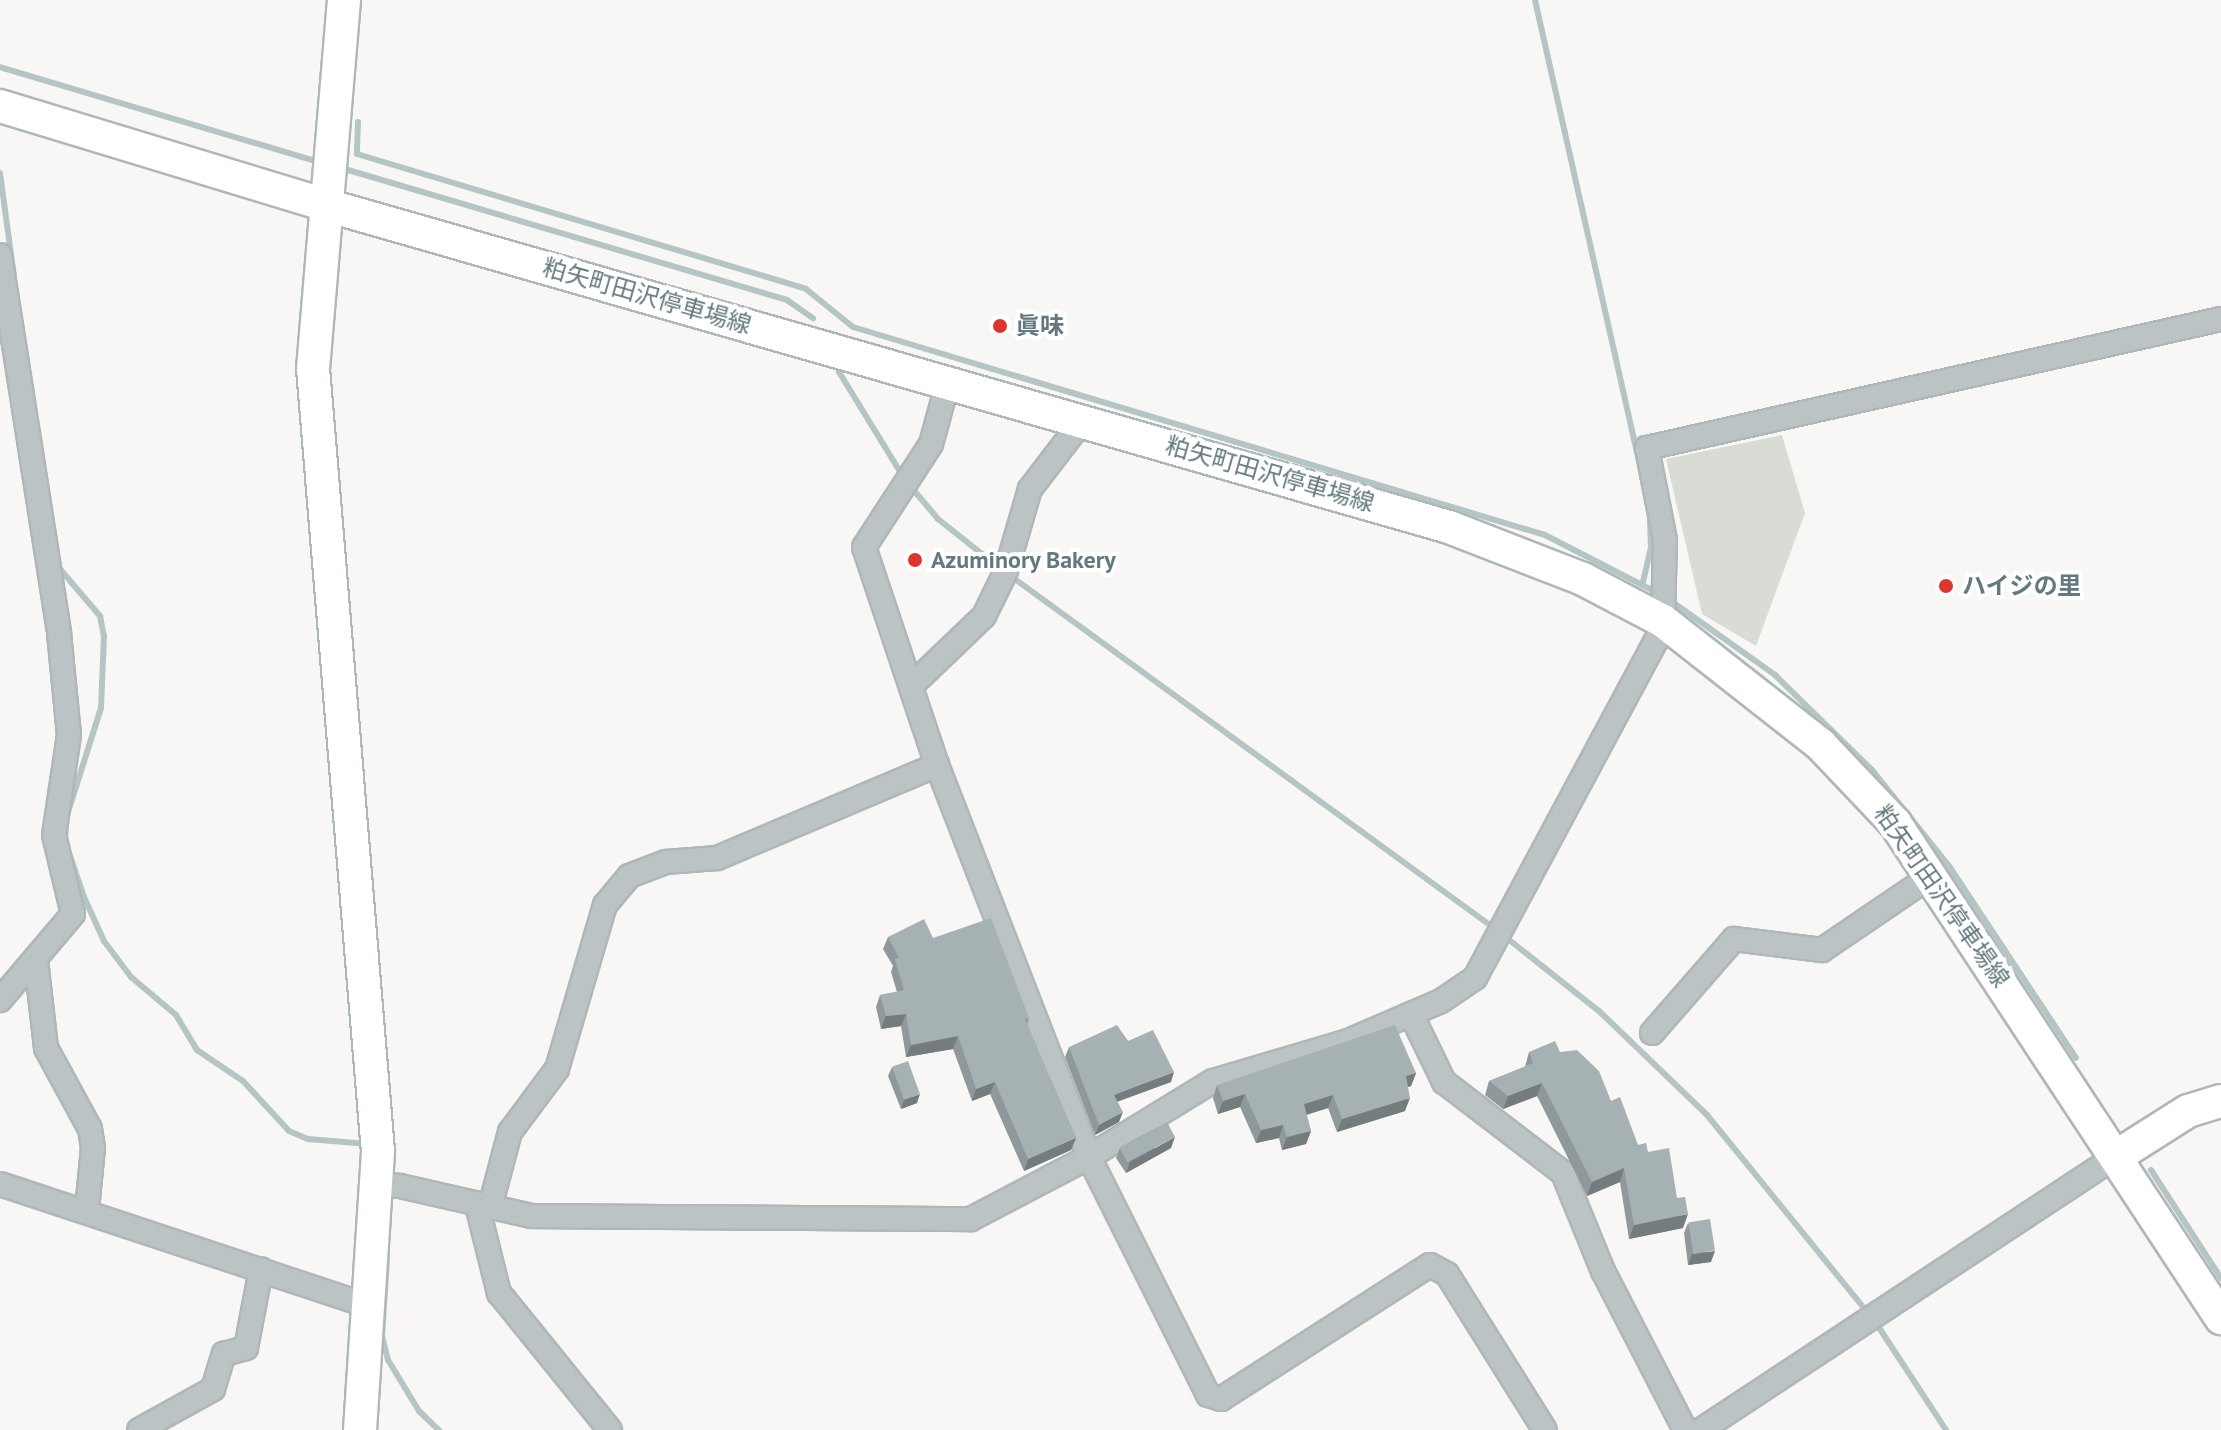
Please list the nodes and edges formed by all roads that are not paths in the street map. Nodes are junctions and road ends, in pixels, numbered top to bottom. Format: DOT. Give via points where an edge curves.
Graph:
graph roads {
  1 [pos="344,0"];
  2 [pos="0,106"];
  3 [pos="327,194"];
  4 [pos="0,255"];
  5 [pos="2221,319"];
  6 [pos="948,382"];
  7 [pos="1083,420"];
  8 [pos="1663,621"];
  9 [pos="911,686"];
  10 [pos="937,765"];
  11 [pos="1931,876"];
  12 [pos="36,960"];
  13 [pos="0,1000"];
  14 [pos="1411,1014"];
  15 [pos="1652,1033"];
  16 [pos="2221,1101"];
  17 [pos="2117,1156"];
  18 [pos="1089,1157"];
  19 [pos="0,1184"];
  20 [pos="387,1186"];
  21 [pos="483,1206"];
  22 [pos="87,1209"];
  23 [pos="261,1269"];
  24 [pos="369,1306"];
  25 [pos="2221,1318"];
  26 [pos="139,1430"];
  27 [pos="360,1430"];
  28 [pos="610,1430"];
  29 [pos="1545,1430"];
  30 [pos="1685,1430"];
  31 [pos="1701,1430"];
  1 -- 3 [label="main road"];
  2 -- 3 [label="main road, 粕矢町田沢停車場線"];
  3 -- 6 [label="main road, 粕矢町田沢停車場線"];
  3 -- 20 [label="main road" via="313,368 377,1141"];
  4 -- 12 [label="street" via="59,633 69,735 54,835 73,914"];
  5 -- 8 [label="street" via="1647,448 1665,540"];
  6 -- 7 [label="main road, 粕矢町田沢停車場線"];
  6 -- 9 [label="street" via="938,428 864,547"];
  7 -- 8 [label="main road, 粕矢町田沢停車場線" via="1449,527 1583,579"];
  7 -- 9 [label="street" via="1034,482 1000,585 984,616"];
  8 -- 11 [label="main road, 粕矢町田沢停車場線" via="1831,755 1895,823"];
  8 -- 14 [label="street" via="1639,679 1475,978"];
  9 -- 10 [label="street"];
  10 -- 18 [label="street"];
  10 -- 21 [label="street" via="717,858 666,862 629,876 605,905 557,1069 510,1132"];
  11 -- 15 [label="street" via="1822,950 1734,939"];
  11 -- 17 [label="main road, 粕矢町田沢停車場線"];
  12 -- 13 [label="street"];
  12 -- 22 [label="street" via="46,1048 90,1129"];
  14 -- 18 [label="street" via="1348,1041 1213,1081"];
  14 -- 30 [label="street" via="1444,1082 1563,1173 1603,1271"];
  16 -- 17 [label="main road" via="2188,1111"];
  17 -- 25 [label="main road, 粕矢町田沢停車場線"];
  17 -- 31 [label="street"];
  18 -- 21 [label="street" via="971,1219 532,1216"];
  18 -- 29 [label="street" via="1213,1400 1430,1265 1447,1274"];
  19 -- 22 [label="street"];
  20 -- 21 [label="street"];
  20 -- 24 [label="main road"];
  21 -- 28 [label="street" via="499,1293"];
  22 -- 23 [label="street"];
  23 -- 24 [label="street"];
  23 -- 26 [label="street" via="246,1348 224,1354 213,1389"];
  24 -- 27 [label="main road"];
}
